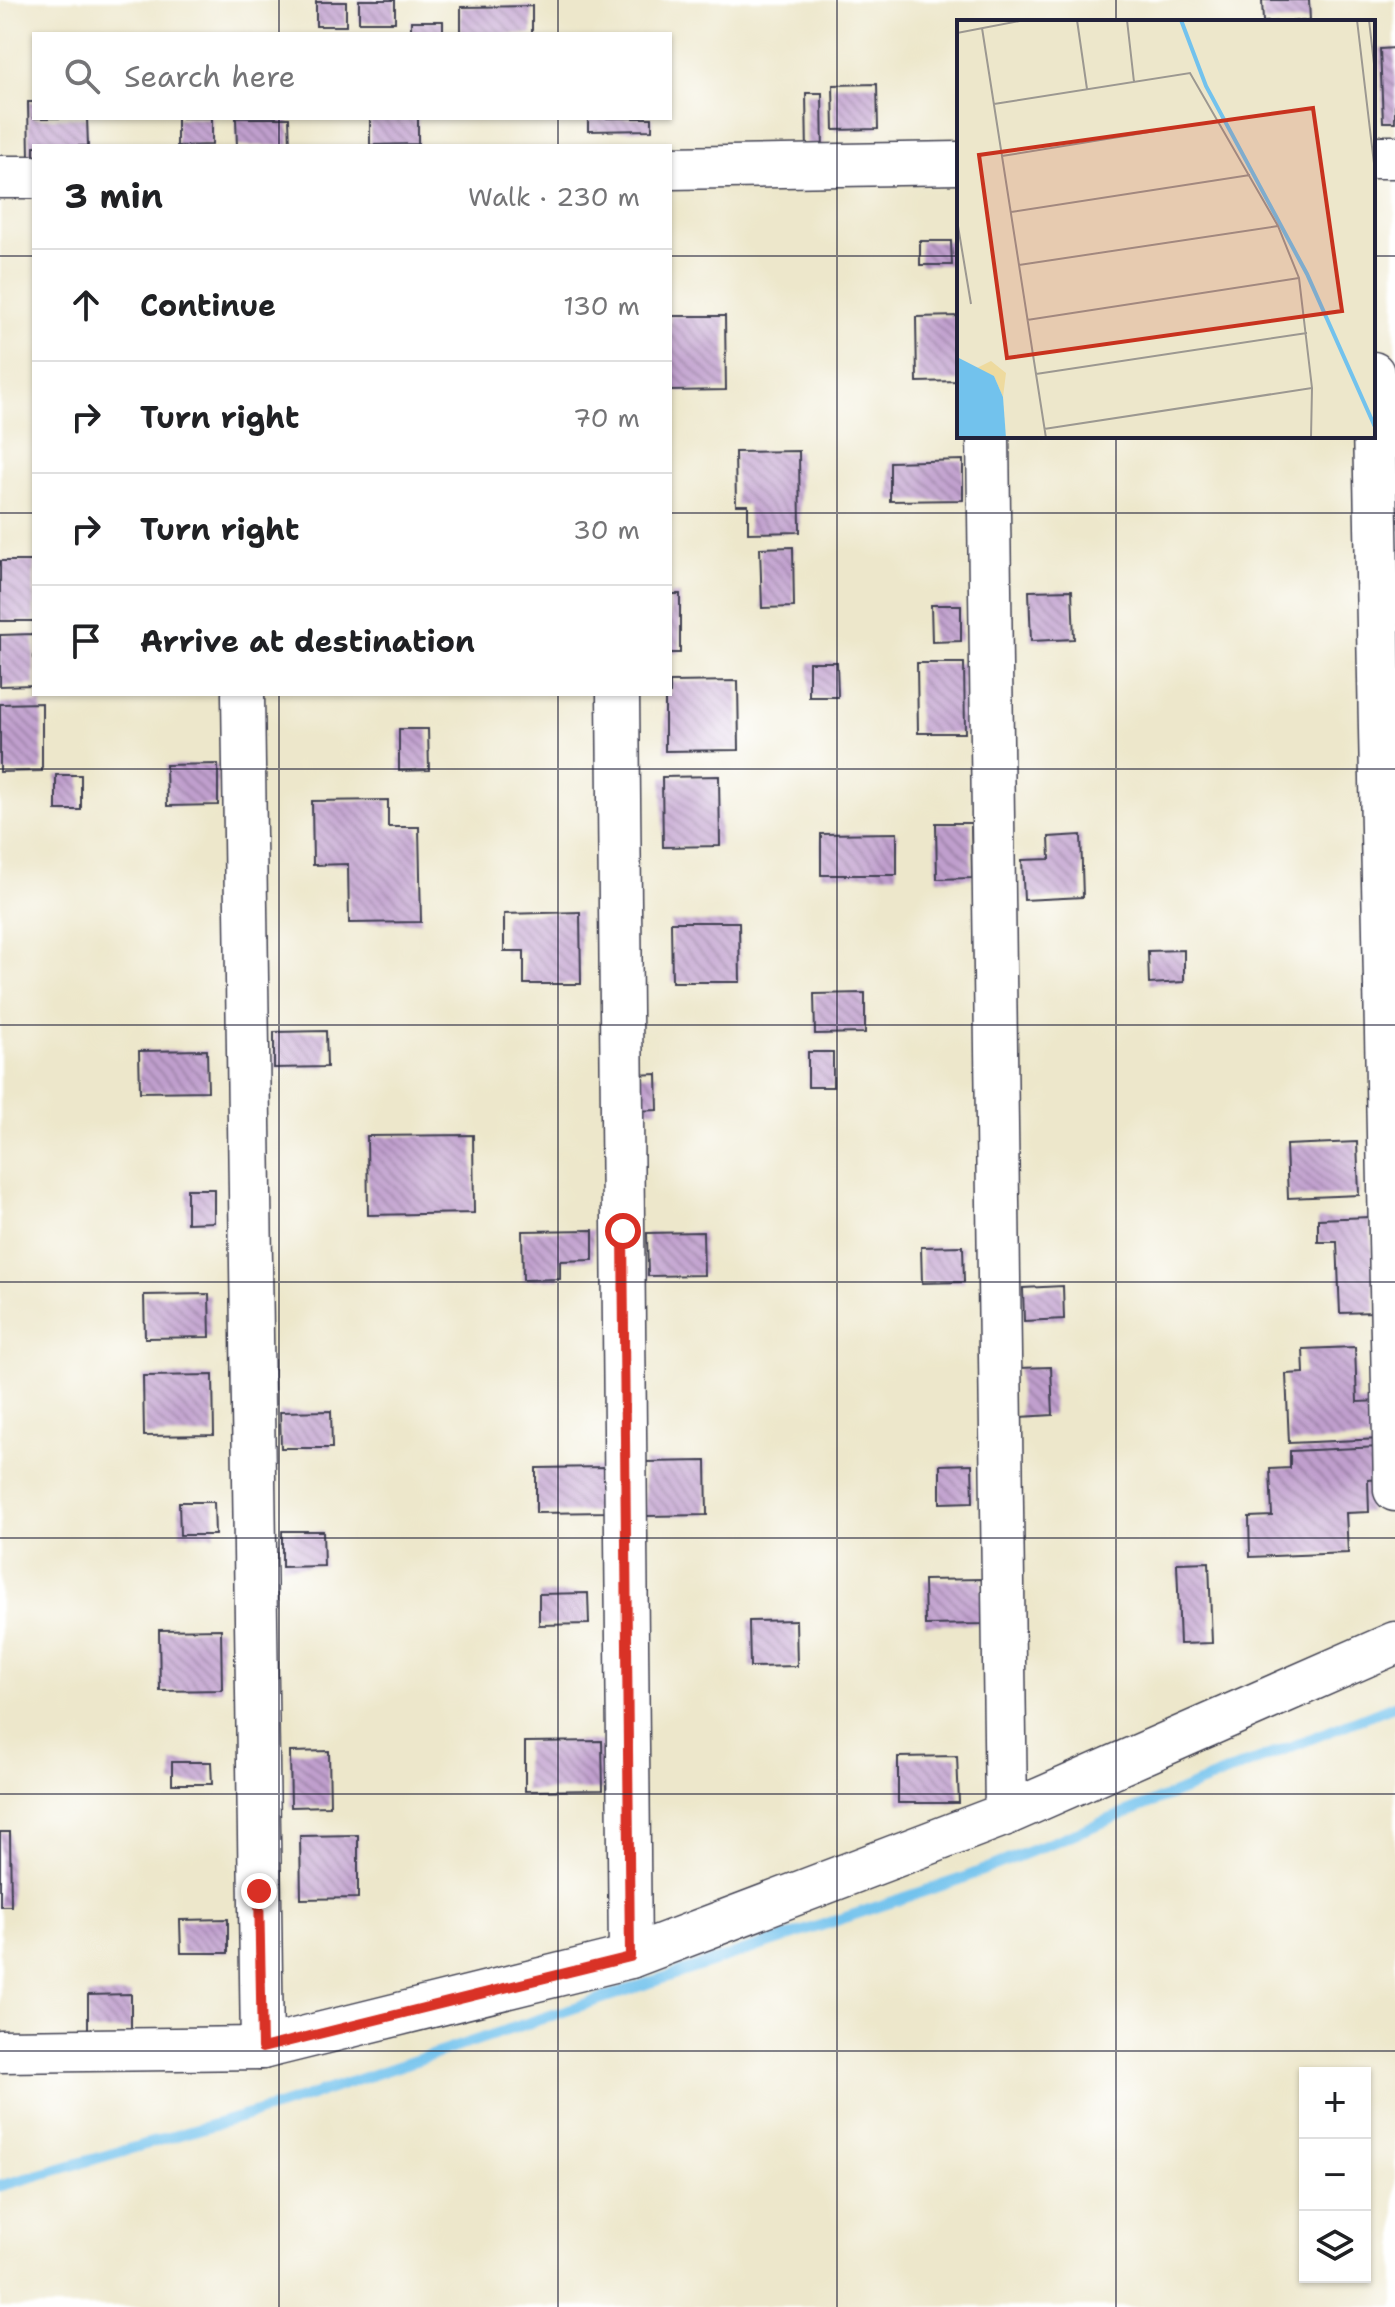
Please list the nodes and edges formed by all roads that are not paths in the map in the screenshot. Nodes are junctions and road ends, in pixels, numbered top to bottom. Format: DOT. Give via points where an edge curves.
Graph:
graph roads {
  1 [pos="957,163"];
  2 [pos="672,168"];
  3 [pos="0,177"];
  4 [pos="32,177"];
  5 [pos="988,438"];
  6 [pos="1374,438"];
  7 [pos="243,696"];
  8 [pos="618,696"];
  9 [pos="1395,1490"];
  10 [pos="1395,1643"];
  11 [pos="1006,1814"];
  12 [pos="630,1957"];
  13 [pos="262,2048"];
  14 [pos="0,2051"];
  1 -- 2 [label="street"];
  3 -- 4 [label="street"];
  5 -- 11 [label="street"];
  6 -- 9 [label="street"];
  7 -- 13 [label="street"];
  8 -- 12 [label="street"];
  10 -- 11 [label="street"];
  11 -- 12 [label="street"];
  12 -- 13 [label="street"];
  13 -- 14 [label="street"];
}
